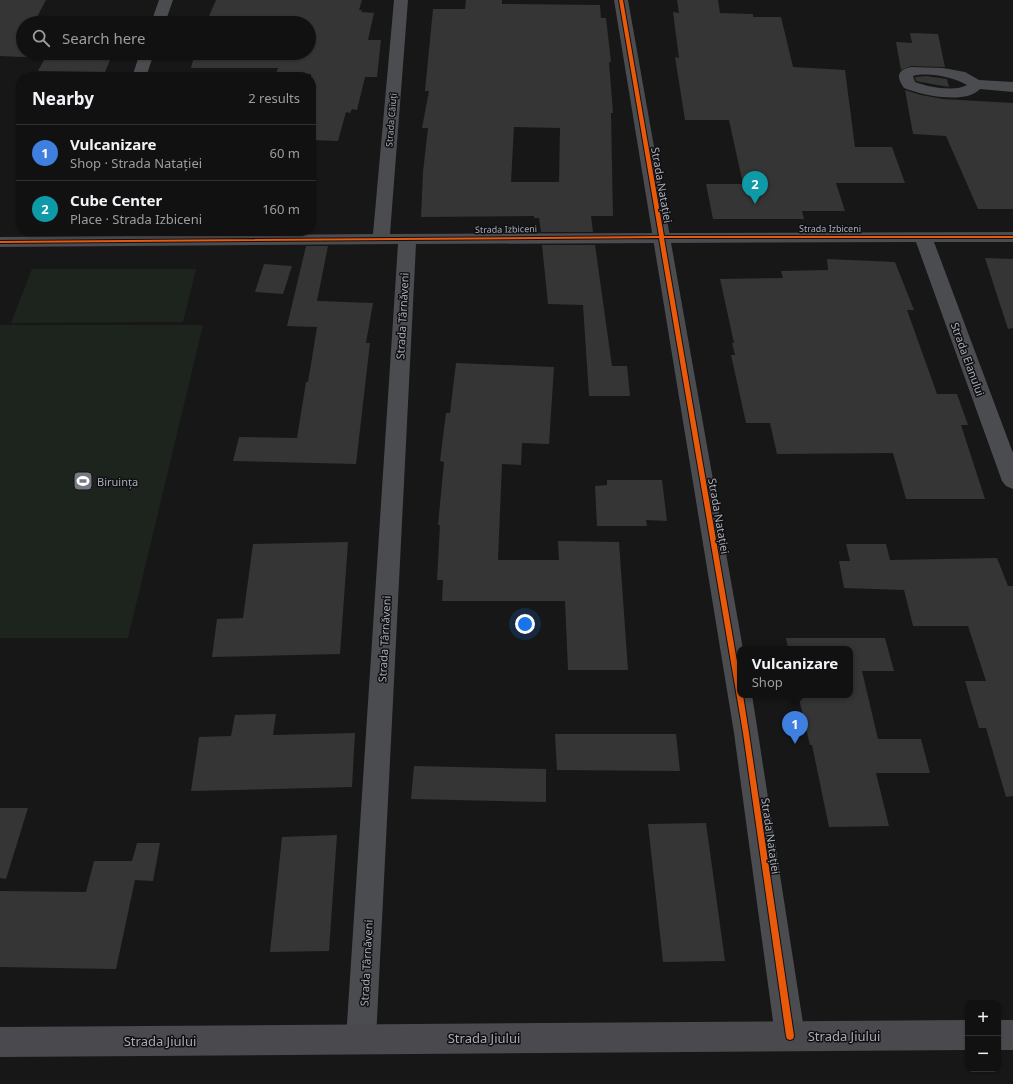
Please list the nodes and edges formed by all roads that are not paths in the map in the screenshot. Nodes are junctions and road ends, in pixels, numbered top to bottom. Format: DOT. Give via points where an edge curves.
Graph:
graph roads {
  1 [pos="166,0"];
  2 [pos="401,0"];
  3 [pos="621,0"];
  4 [pos="160,16"];
  5 [pos="145,60"];
  6 [pos="141,72"];
  7 [pos="976,84"];
  8 [pos="1013,87"];
  9 [pos="83,236"];
  10 [pos="923,236"];
  11 [pos="1013,236"];
  12 [pos="661,237"];
  13 [pos="381,240"];
  14 [pos="407,240"];
  15 [pos="0,242"];
  16 [pos="1013,481"];
  17 [pos="737,680"];
  18 [pos="740,698"];
  19 [pos="965,1035"];
  20 [pos="1001,1035"];
  21 [pos="1013,1035"];
  22 [pos="790,1036"];
  23 [pos="361,1039"];
  24 [pos="0,1042"];
  1 -- 4 [label="street"];
  2 -- 13 [label="street, Strada Căiuți"];
  3 -- 12 [label="street, Strada Natației"];
  5 -- 6 [label="street"];
  7 -- 8 [label="street"];
  9 -- 13 [label="street, Strada Izbiceni"];
  9 -- 15 [label="street, Strada Izbiceni"];
  10 -- 11 [label="street, Strada Izbiceni"];
  10 -- 12 [label="street, Strada Izbiceni"];
  10 -- 16 [label="street, Strada Elanului"];
  12 -- 14 [label="street, Strada Izbiceni"];
  12 -- 17 [label="street, Strada Natației"];
  13 -- 14 [label="street, Strada Izbiceni"];
  14 -- 23 [label="street, Strada Târnăveni"];
  18 -- 22 [label="street, Strada Natației"];
  19 -- 22 [label="main road, Strada Jiului"];
  20 -- 21 [label="main road"];
  22 -- 23 [label="main road, Strada Jiului"];
  23 -- 24 [label="main road, Strada Jiului"];
}
